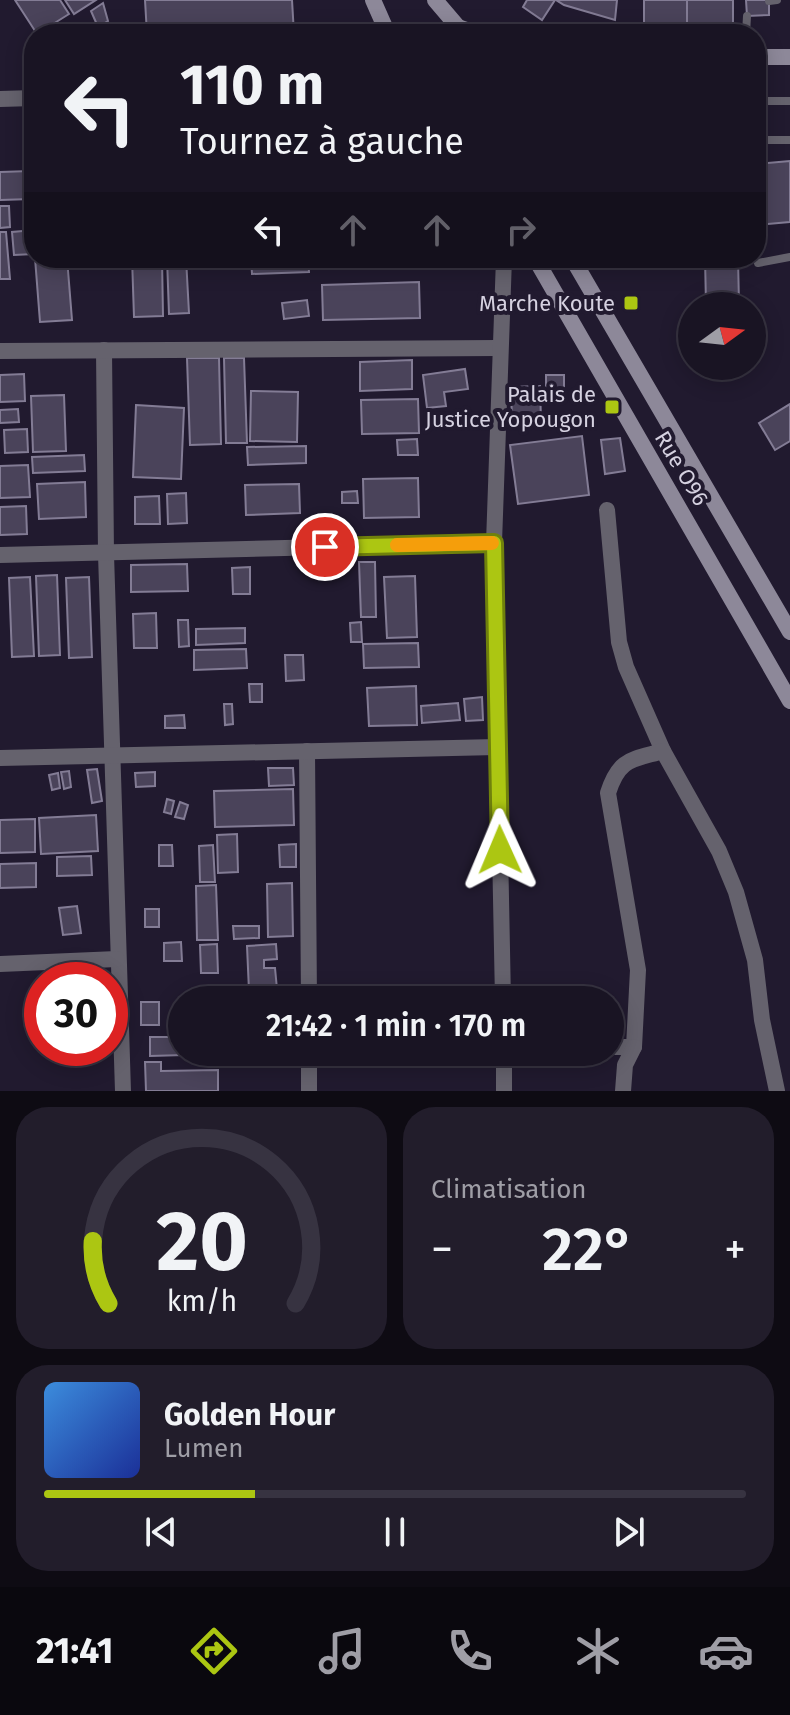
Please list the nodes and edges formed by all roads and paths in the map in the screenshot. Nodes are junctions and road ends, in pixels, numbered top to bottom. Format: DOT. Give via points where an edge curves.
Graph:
graph roads {
  1 [pos="373,0"];
  2 [pos="435,0"];
  3 [pos="777,0"];
  4 [pos="769,1"];
  5 [pos="747,16"];
  6 [pos="384,24"];
  7 [pos="455,24"];
  8 [pos="747,24"];
  9 [pos="766,57"];
  10 [pos="790,57"];
  11 [pos="24,98"];
  12 [pos="0,99"];
  13 [pos="766,101"];
  14 [pos="790,101"];
  15 [pos="766,140"];
  16 [pos="790,140"];
  17 [pos="790,257"];
  18 [pos="766,262"];
  19 [pos="503,268"];
  20 [pos="541,268"];
  21 [pos="578,268"];
  22 [pos="498,348"];
  23 [pos="104,350"];
  24 [pos="0,351"];
  25 [pos="607,510"];
  26 [pos="494,543"];
  27 [pos="106,554"];
  28 [pos="0,555"];
  29 [pos="785,610"];
  30 [pos="790,632"];
  31 [pos="790,701"];
  32 [pos="497,747"];
  33 [pos="307,751"];
  34 [pos="663,751"];
  35 [pos="111,755"];
  36 [pos="0,758"];
  37 [pos="117,959"];
  38 [pos="0,964"];
  39 [pos="309,986"];
  40 [pos="503,986"];
  41 [pos="624,1047"];
  42 [pos="634,1047"];
  43 [pos="309,1066"];
  44 [pos="504,1066"];
  45 [pos="123,1091"];
  46 [pos="309,1091"];
  47 [pos="504,1091"];
  48 [pos="623,1091"];
  49 [pos="777,1091"];
  1 -- 6 [label="main road"];
  2 -- 7 [label="main road"];
  3 -- 4 [label="lane"];
  5 -- 8 [label="lane"];
  9 -- 10 [label="main road"];
  11 -- 12 [label="street"];
  13 -- 14 [label="lane"];
  15 -- 16 [label="lane"];
  17 -- 18 [label="lane"];
  19 -- 22 [label="street"];
  20 -- 31 [label="main road, Rue O96"];
  21 -- 29 [label="main road, Rue O96"];
  22 -- 23 [label="street"];
  22 -- 26 [label="street"];
  23 -- 24 [label="street"];
  23 -- 27 [label="street"];
  25 -- 34 [label="street" via="619,642"];
  26 -- 27 [label="street"];
  26 -- 32 [label="street"];
  27 -- 28 [label="street"];
  27 -- 35 [label="street"];
  29 -- 30 [label="main road, Rue O96"];
  32 -- 33 [label="street"];
  32 -- 40 [label="street"];
  33 -- 35 [label="street"];
  33 -- 39 [label="street"];
  34 -- 42 [label="street" via="624,763 614,773 608,793 638,970"];
  34 -- 49 [label="street" via="736,892 755,960"];
  35 -- 36 [label="street"];
  35 -- 37 [label="street"];
  37 -- 38 [label="street"];
  37 -- 45 [label="street"];
  41 -- 42 [label="street"];
  42 -- 48 [label="street" via="625,1065"];
  43 -- 46 [label="street"];
  44 -- 47 [label="street"];
}
